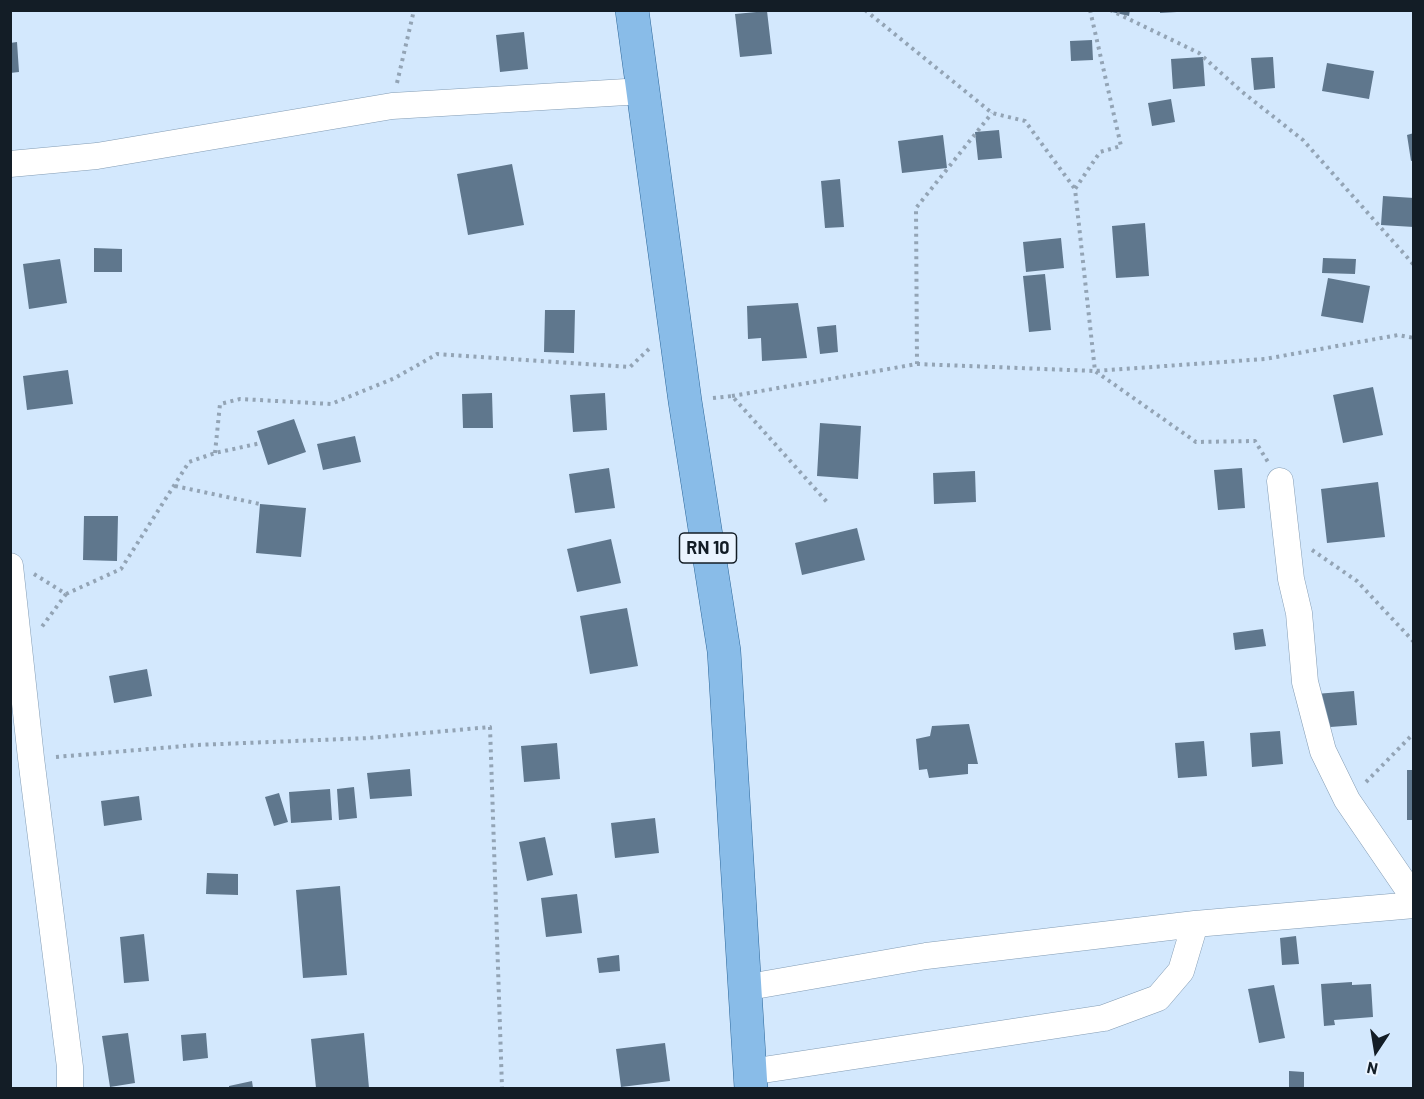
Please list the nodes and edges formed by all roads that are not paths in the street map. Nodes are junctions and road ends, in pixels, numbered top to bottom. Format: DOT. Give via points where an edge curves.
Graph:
graph roads {
  1 [pos="632,10"];
  2 [pos="643,91"];
  3 [pos="10,164"];
  4 [pos="1280,481"];
  5 [pos="10,566"];
  6 [pos="1413,898"];
  7 [pos="1413,905"];
  8 [pos="1195,924"];
  9 [pos="744,988"];
  10 [pos="751,1080"];
  11 [pos="70,1089"];
  1 -- 2 [label="main road, RN 10"];
  2 -- 3 [label="street" via="392,106 97,156"];
  2 -- 9 [label="main road, RN 10" via="724,651"];
  4 -- 6 [label="street" via="1305,682 1323,751 1347,801"];
  5 -- 11 [label="street"];
  7 -- 8 [label="street"];
  8 -- 9 [label="street" via="926,956"];
  8 -- 10 [label="street" via="1181,971 1158,998 1104,1018"];
  9 -- 10 [label="main road, RN 10"];
}
